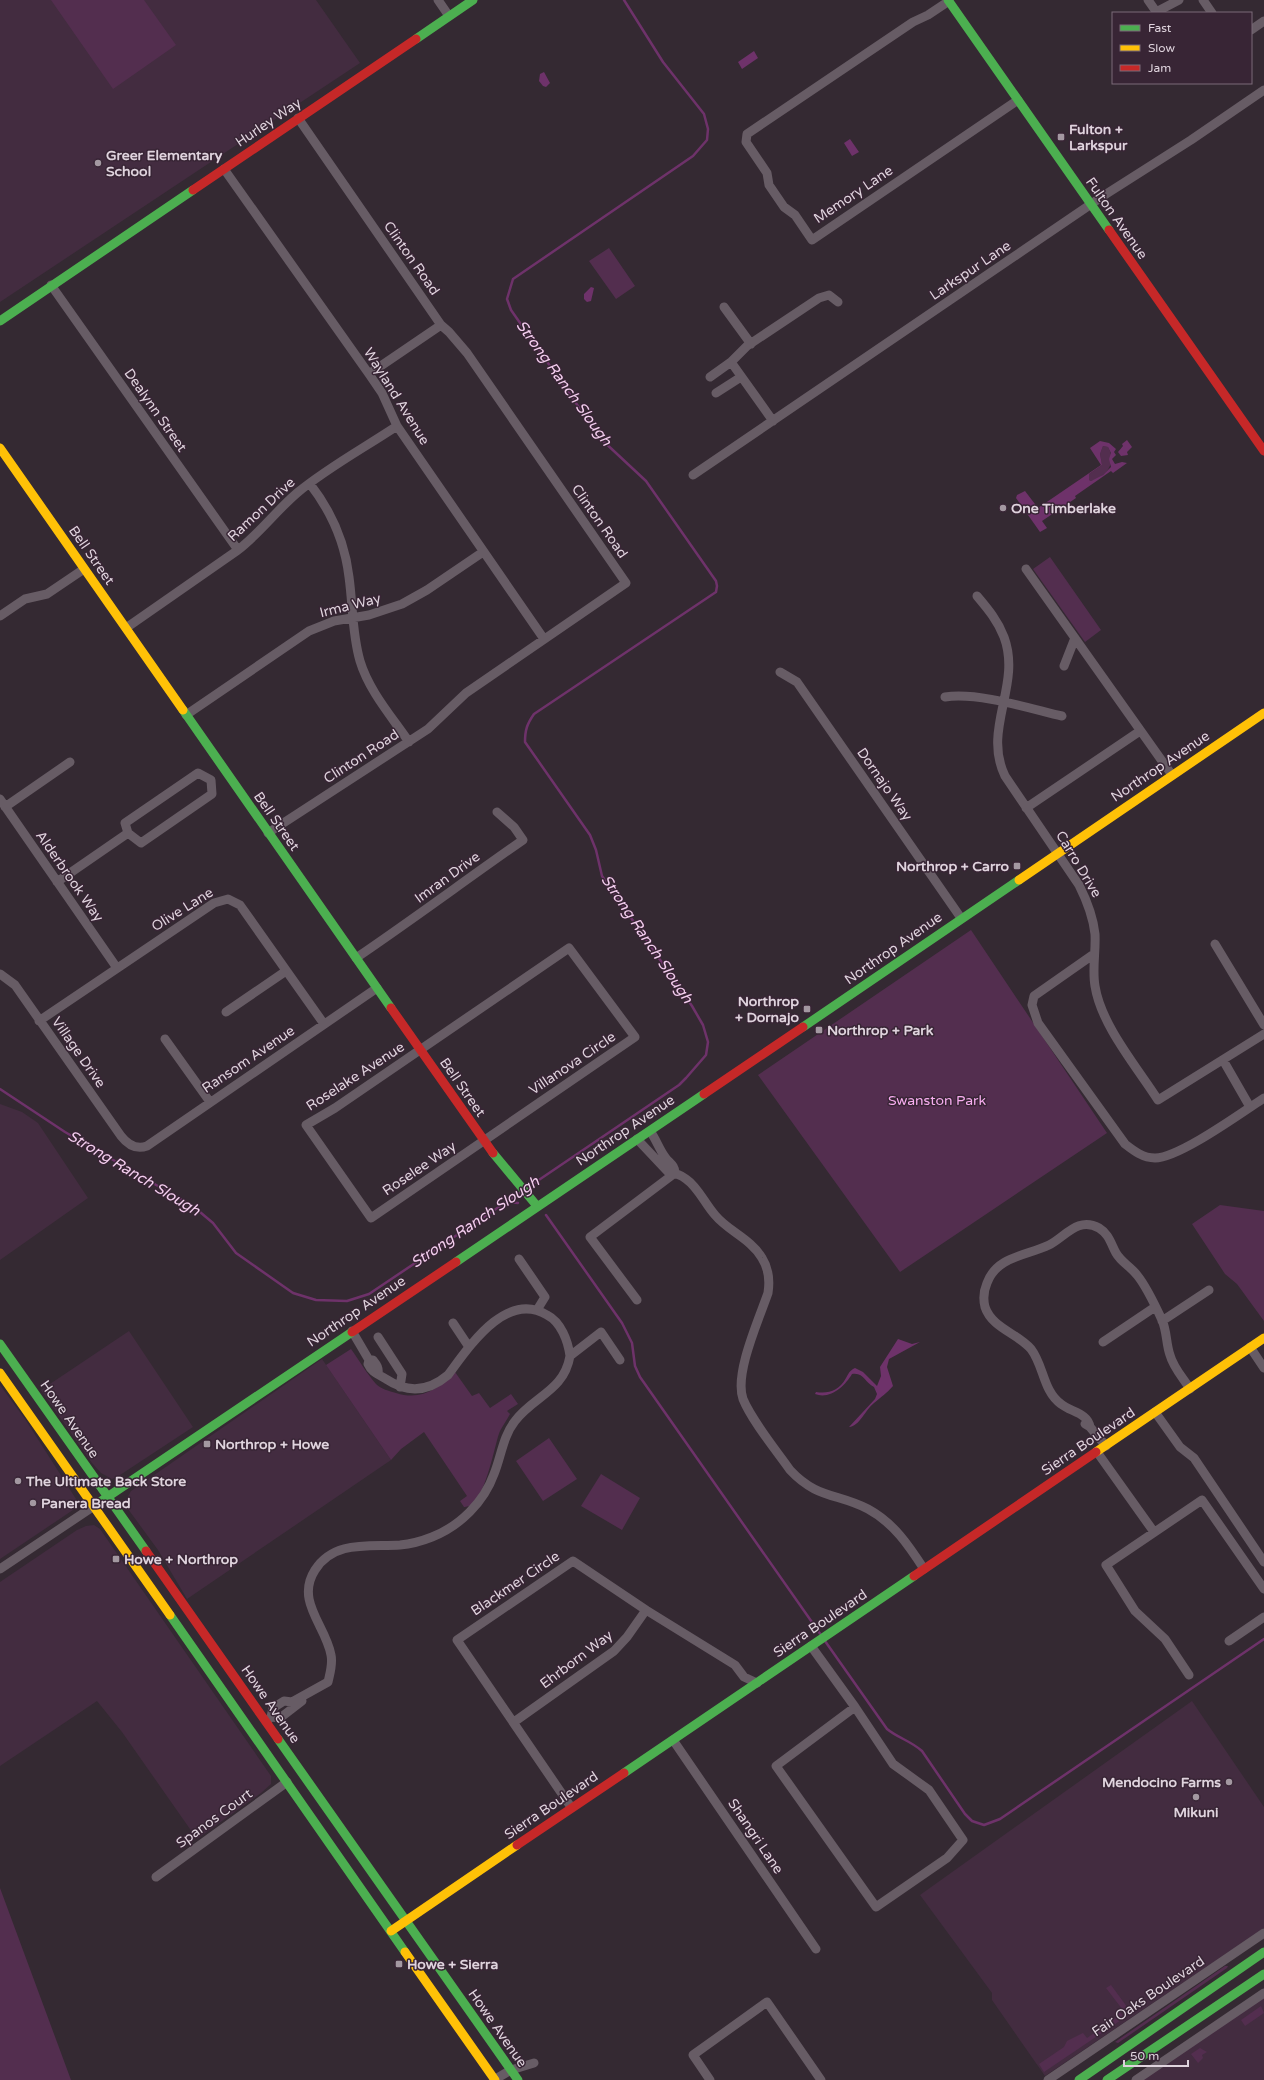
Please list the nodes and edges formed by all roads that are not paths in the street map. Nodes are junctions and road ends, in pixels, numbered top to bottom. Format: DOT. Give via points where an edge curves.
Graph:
graph roads {
  1 [pos="438,0"];
  2 [pos="473,0"];
  3 [pos="948,0"];
  4 [pos="1148,0"];
  5 [pos="1178,0"];
  6 [pos="1203,0"];
  7 [pos="1211,12"];
  8 [pos="449,16"];
  9 [pos="1264,21"];
  10 [pos="1252,29"];
  11 [pos="1264,90"];
  12 [pos="1018,100"];
  13 [pos="298,118"];
  14 [pos="224,169"];
  15 [pos="1091,206"];
  16 [pos="52,285"];
  17 [pos="838,302"];
  18 [pos="724,307"];
  19 [pos="0,321"];
  20 [pos="441,325"];
  21 [pos="751,344"];
  22 [pos="731,362"];
  23 [pos="369,374"];
  24 [pos="710,377"];
  25 [pos="741,377"];
  26 [pos="716,393"];
  27 [pos="773,421"];
  28 [pos="397,426"];
  29 [pos="1264,451"];
  30 [pos="1,452"];
  31 [pos="693,476"];
  32 [pos="310,484"];
  33 [pos="238,550"];
  34 [pos="483,552"];
  35 [pos="84,569"];
  36 [pos="1026,570"];
  37 [pos="977,596"];
  38 [pos="0,616"];
  39 [pos="353,618"];
  40 [pos="126,628"];
  41 [pos="1074,638"];
  42 [pos="544,639"];
  43 [pos="1064,666"];
  44 [pos="780,672"];
  45 [pos="945,697"];
  46 [pos="1004,703"];
  47 [pos="1264,713"];
  48 [pos="186,715"];
  49 [pos="1062,716"];
  50 [pos="1140,731"];
  51 [pos="409,742"];
  52 [pos="70,762"];
  53 [pos="225,770"];
  54 [pos="1172,775"];
  55 [pos="211,780"];
  56 [pos="2,803"];
  57 [pos="1026,808"];
  58 [pos="497,812"];
  59 [pos="268,833"];
  60 [pos="128,834"];
  61 [pos="1057,853"];
  62 [pos="57,882"];
  63 [pos="961,918"];
  64 [pos="1215,944"];
  65 [pos="1094,954"];
  66 [pos="356,958"];
  67 [pos="117,968"];
  68 [pos="286,971"];
  69 [pos="0,974"];
  70 [pos="377,988"];
  71 [pos="226,1012"];
  72 [pos="39,1020"];
  73 [pos="324,1024"];
  74 [pos="1264,1025"];
  75 [pos="1264,1034"];
  76 [pos="165,1039"];
  77 [pos="420,1050"];
  78 [pos="1223,1060"];
  79 [pos="1264,1098"];
  80 [pos="210,1102"];
  81 [pos="1250,1107"];
  82 [pos="650,1131"];
  83 [pos="637,1139"];
  84 [pos="483,1140"];
  85 [pos="134,1147"];
  86 [pos="661,1159"];
  87 [pos="675,1173"];
  88 [pos="537,1206"];
  89 [pos="371,1218"];
  90 [pos="518,1259"];
  91 [pos="1209,1290"];
  92 [pos="637,1300"];
  93 [pos="1155,1307"];
  94 [pos="537,1310"];
  95 [pos="1162,1321"];
  96 [pos="453,1323"];
  97 [pos="352,1331"];
  98 [pos="378,1337"];
  99 [pos="1264,1338"];
  100 [pos="1103,1342"];
  101 [pos="0,1344"];
  102 [pos="469,1347"];
  103 [pos="1250,1347"];
  104 [pos="570,1356"];
  105 [pos="620,1360"];
  106 [pos="1264,1368"];
  107 [pos="0,1373"];
  108 [pos="400,1387"];
  109 [pos="1190,1389"];
  110 [pos="1155,1412"];
  111 [pos="1106,1446"];
  112 [pos="1097,1452"];
  113 [pos="107,1497"];
  114 [pos="94,1506"];
  115 [pos="1154,1532"];
  116 [pos="1264,1562"];
  117 [pos="0,1569"];
  118 [pos="924,1569"];
  119 [pos="1264,1589"];
  120 [pos="646,1610"];
  121 [pos="1264,1617"];
  122 [pos="819,1641"];
  123 [pos="1229,1641"];
  124 [pos="1189,1676"];
  125 [pos="214,1677"];
  126 [pos="757,1683"];
  127 [pos="855,1707"];
  128 [pos="269,1719"];
  129 [pos="514,1722"];
  130 [pos="673,1740"];
  131 [pos="287,1782"];
  132 [pos="571,1807"];
  133 [pos="350,1841"];
  134 [pos="156,1877"];
  135 [pos="406,1921"];
  136 [pos="391,1932"];
  137 [pos="1264,1934"];
  138 [pos="816,1949"];
  139 [pos="1264,1952"];
  140 [pos="1264,1963"];
  141 [pos="1240,1968"];
  142 [pos="1264,1974"];
  143 [pos="1250,1984"];
  144 [pos="1264,1993"];
  145 [pos="1197,1998"];
  146 [pos="1165,2020"];
  147 [pos="1116,2054"];
  148 [pos="1126,2068"];
  149 [pos="511,2070"];
  150 [pos="495,2080"];
  151 [pos="517,2080"];
  152 [pos="710,2080"];
  153 [pos="821,2080"];
  154 [pos="1048,2080"];
  155 [pos="1079,2080"];
  156 [pos="1094,2080"];
  157 [pos="1108,2080"];
  158 [pos="1136,2080"];
  1 -- 8 [label="street"];
  2 -- 8 [label="street, Hurley Way"];
  3 -- 12 [label="street, Fulton Avenue"];
  3 -- 12 [label="street, Memory Lane" via="747,134 746,142 767,173 769,185 781,202 795,215 812,240"];
  4 -- 5 [label="street" via="1158,11"];
  6 -- 7 [label="street"];
  8 -- 13 [label="street, Hurley Way"];
  9 -- 10 [label="street"];
  11 -- 15 [label="street, Larkspur Lane"];
  12 -- 15 [label="street, Fulton Avenue"];
  13 -- 14 [label="street, Hurley Way"];
  13 -- 20 [label="street, Clinton Road"];
  14 -- 16 [label="street, Hurley Way"];
  14 -- 23 [label="street, Wayland Avenue"];
  15 -- 27 [label="street, Larkspur Lane"];
  15 -- 29 [label="street, Fulton Avenue"];
  16 -- 19 [label="street, Hurley Way"];
  16 -- 33 [label="street, Dealynn Street"];
  17 -- 21 [label="street" via="832,296 822,296"];
  18 -- 21 [label="street"];
  20 -- 23 [label="street"];
  20 -- 42 [label="street, Clinton Road" via="467,353 626,583"];
  21 -- 22 [label="street"];
  22 -- 24 [label="street"];
  22 -- 25 [label="street"];
  23 -- 28 [label="street, Wayland Avenue" via="382,393"];
  25 -- 26 [label="street"];
  25 -- 27 [label="street"];
  27 -- 31 [label="street, Larkspur Lane"];
  28 -- 32 [label="street, Ramon Drive"];
  28 -- 34 [label="street, Wayland Avenue"];
  30 -- 35 [label="street, Bell Street"];
  32 -- 33 [label="street, Ramon Drive"];
  32 -- 39 [label="street" via="324,505 341,540 350,578"];
  33 -- 40 [label="street, Ramon Drive"];
  34 -- 39 [label="street, Irma Way" via="402,604 386,611"];
  34 -- 42 [label="street, Wayland Avenue"];
  35 -- 38 [label="street" via="48,594 25,599"];
  35 -- 40 [label="street, Bell Street"];
  36 -- 41 [label="street"];
  37 -- 46 [label="street, Carro Drive" via="993,615 1005,638 1009,670"];
  39 -- 48 [label="street, Irma Way" via="334,621 309,631"];
  39 -- 51 [label="street" via="357,651 366,676"];
  40 -- 48 [label="street, Bell Street"];
  41 -- 43 [label="street"];
  41 -- 50 [label="street"];
  42 -- 51 [label="street, Clinton Road" via="466,693 428,729"];
  44 -- 63 [label="street, Dornajo Way" via="797,682"];
  45 -- 46 [label="street" via="969,696"];
  46 -- 49 [label="street"];
  46 -- 57 [label="street, Carro Drive" via="997,733 998,758 1005,776"];
  47 -- 54 [label="street, Northrop Avenue"];
  48 -- 53 [label="street, Bell Street"];
  50 -- 54 [label="street"];
  50 -- 57 [label="street"];
  51 -- 59 [label="street, Clinton Road"];
  52 -- 56 [label="street"];
  53 -- 55 [label="street"];
  53 -- 59 [label="street, Bell Street"];
  54 -- 61 [label="street, Northrop Avenue"];
  55 -- 60 [label="street" via="198,773 125,823"];
  55 -- 60 [label="street" via="212,794 141,843"];
  56 -- 62 [label="street, Alderbrook Way"];
  57 -- 61 [label="street, Carro Drive"];
  58 -- 66 [label="street, Imran Drive" via="514,827 523,840"];
  59 -- 66 [label="street, Bell Street"];
  60 -- 62 [label="street"];
  61 -- 63 [label="street, Northrop Avenue"];
  61 -- 65 [label="street, Carro Drive" via="1079,885 1091,912 1095,934"];
  62 -- 67 [label="street, Alderbrook Way"];
  63 -- 82 [label="street, Northrop Avenue"];
  64 -- 74 [label="street"];
  65 -- 78 [label="street, Carro Drive" via="1095,986 1104,1015 1158,1100"];
  65 -- 81 [label="street" via="1034,996 1032,1005 1038,1024 1125,1144 1142,1156 1156,1158 1174,1154"];
  66 -- 70 [label="street, Bell Street"];
  67 -- 68 [label="street, Olive Lane" via="214,903 228,899 240,905"];
  67 -- 72 [label="street, Olive Lane"];
  68 -- 71 [label="street"];
  68 -- 73 [label="street, Olive Lane"];
  69 -- 72 [label="street, Village Drive" via="15,985"];
  70 -- 73 [label="street, Ransom Avenue"];
  70 -- 77 [label="street, Bell Street"];
  72 -- 85 [label="street, Village Drive" via="121,1136"];
  73 -- 80 [label="street, Ransom Avenue"];
  75 -- 78 [label="street, Carro Drive"];
  76 -- 80 [label="street"];
  77 -- 84 [label="street, Bell Street"];
  77 -- 84 [label="street, Villanova Circle" via="569,948 634,1037"];
  77 -- 89 [label="street, Roselake Avenue" via="306,1125"];
  78 -- 81 [label="street"];
  79 -- 81 [label="street"];
  80 -- 85 [label="street, Ransom Avenue" via="147,1146"];
  82 -- 83 [label="street, Northrop Avenue"];
  82 -- 86 [label="street" via="659,1144"];
  83 -- 86 [label="street"];
  83 -- 88 [label="street, Northrop Avenue"];
  84 -- 88 [label="street, Bell Street" via="494,1156 520,1182"];
  84 -- 89 [label="street, Roselee Way"];
  86 -- 87 [label="street" via="669,1173"];
  87 -- 92 [label="street" via="590,1237"];
  87 -- 118 [label="street" via="687,1179 715,1215 751,1245 766,1264 768,1293 742,1372 741,1390 748,1409 798,1479 818,1492 857,1504 881,1517 905,1540"];
  88 -- 97 [label="street, Northrop Avenue"];
  90 -- 94 [label="street" via="544,1297"];
  91 -- 95 [label="street"];
  93 -- 95 [label="street"];
  93 -- 100 [label="street"];
  93 -- 111 [label="street" via="1137,1275 1116,1253 1105,1233 1092,1225 1076,1227 1048,1245 1007,1260 993,1271 986,1285 985,1304 991,1318 1022,1340 1031,1350 1053,1396 1061,1404 1089,1420 1090,1427"];
  94 -- 102 [label="street" via="524,1309 507,1314 484,1330"];
  94 -- 104 [label="street" via="549,1316 560,1327"];
  95 -- 109 [label="street" via="1170,1355"];
  96 -- 102 [label="street"];
  97 -- 108 [label="street" via="374,1373"];
  97 -- 113 [label="street, Northrop Avenue"];
  98 -- 108 [label="street" via="402,1374"];
  99 -- 103 [label="street, Sierra Boulevard"];
  101 -- 113 [label="street, Howe Avenue"];
  102 -- 108 [label="street" via="448,1375 433,1386 418,1389"];
  103 -- 106 [label="street"];
  103 -- 109 [label="street, Sierra Boulevard"];
  104 -- 105 [label="street" via="601,1332"];
  104 -- 128 [label="street" via="568,1368 559,1382 515,1421 488,1487 469,1513 457,1523 444,1532 419,1542 345,1548 328,1555 319,1564 312,1576 308,1598 332,1662 328,1682 293,1704 284,1701 273,1708"];
  107 -- 114 [label="street"];
  109 -- 110 [label="street, Sierra Boulevard"];
  110 -- 111 [label="street, Sierra Boulevard"];
  110 -- 116 [label="street" via="1180,1447 1194,1458"];
  111 -- 112 [label="street, Sierra Boulevard"];
  112 -- 115 [label="street"];
  112 -- 118 [label="street, Sierra Boulevard"];
  113 -- 114 [label="street, Northrop Avenue"];
  113 -- 128 [label="street, Howe Avenue"];
  114 -- 117 [label="street, Northrop Avenue"];
  114 -- 125 [label="street"];
  115 -- 119 [label="street" via="1202,1500"];
  115 -- 124 [label="street" via="1106,1564 1135,1611 1165,1639"];
  118 -- 122 [label="street, Sierra Boulevard"];
  120 -- 126 [label="street, Blackmer Circle" via="735,1665 744,1676"];
  120 -- 129 [label="street, Ehrborn Way" via="614,1651"];
  120 -- 129 [label="street, Blackmer Circle" via="572,1561 457,1640"];
  121 -- 123 [label="street"];
  122 -- 126 [label="street, Sierra Boulevard"];
  122 -- 127 [label="street"];
  125 -- 128 [label="street" via="225,1682 254,1722 260,1724"];
  125 -- 131 [label="street"];
  126 -- 130 [label="street, Sierra Boulevard"];
  127 -- 127 [label="street" via="893,1764 929,1790 963,1840 947,1858 876,1907 776,1766"];
  128 -- 133 [label="street, Howe Avenue"];
  129 -- 132 [label="street, Blackmer Circle"];
  130 -- 132 [label="street, Sierra Boulevard"];
  130 -- 138 [label="street, Shangri Lane"];
  131 -- 133 [label="street" via="301,1789 333,1835"];
  131 -- 134 [label="street, Spanos Court"];
  131 -- 136 [label="street"];
  132 -- 135 [label="street, Sierra Boulevard"];
  133 -- 135 [label="street, Howe Avenue"];
  135 -- 136 [label="street, Sierra Boulevard"];
  135 -- 149 [label="street, Howe Avenue"];
  136 -- 150 [label="street"];
  137 -- 154 [label="street, Fair Oaks Boulevard"];
  139 -- 141 [label="street, Fair Oaks Boulevard"];
  140 -- 141 [label="street" via="1254,1968"];
  141 -- 145 [label="street, Fair Oaks Boulevard"];
  142 -- 143 [label="street"];
  143 -- 145 [label="street" via="1233,1986 1210,2000 1202,2001"];
  143 -- 148 [label="street"];
  144 -- 158 [label="street"];
  145 -- 146 [label="street, Fair Oaks Boulevard"];
  146 -- 147 [label="street, Fair Oaks Boulevard"];
  146 -- 148 [label="street" via="1165,2028 1128,2056"];
  147 -- 155 [label="street, Fair Oaks Boulevard"];
  147 -- 156 [label="street" via="1114,2064"];
  148 -- 157 [label="street"];
  149 -- 150 [label="street"];
  149 -- 151 [label="street, Howe Avenue"];
  149 -- 151 [label="street" via="534,2063"];
  152 -- 153 [label="street" via="693,2055 767,2002"];
}
